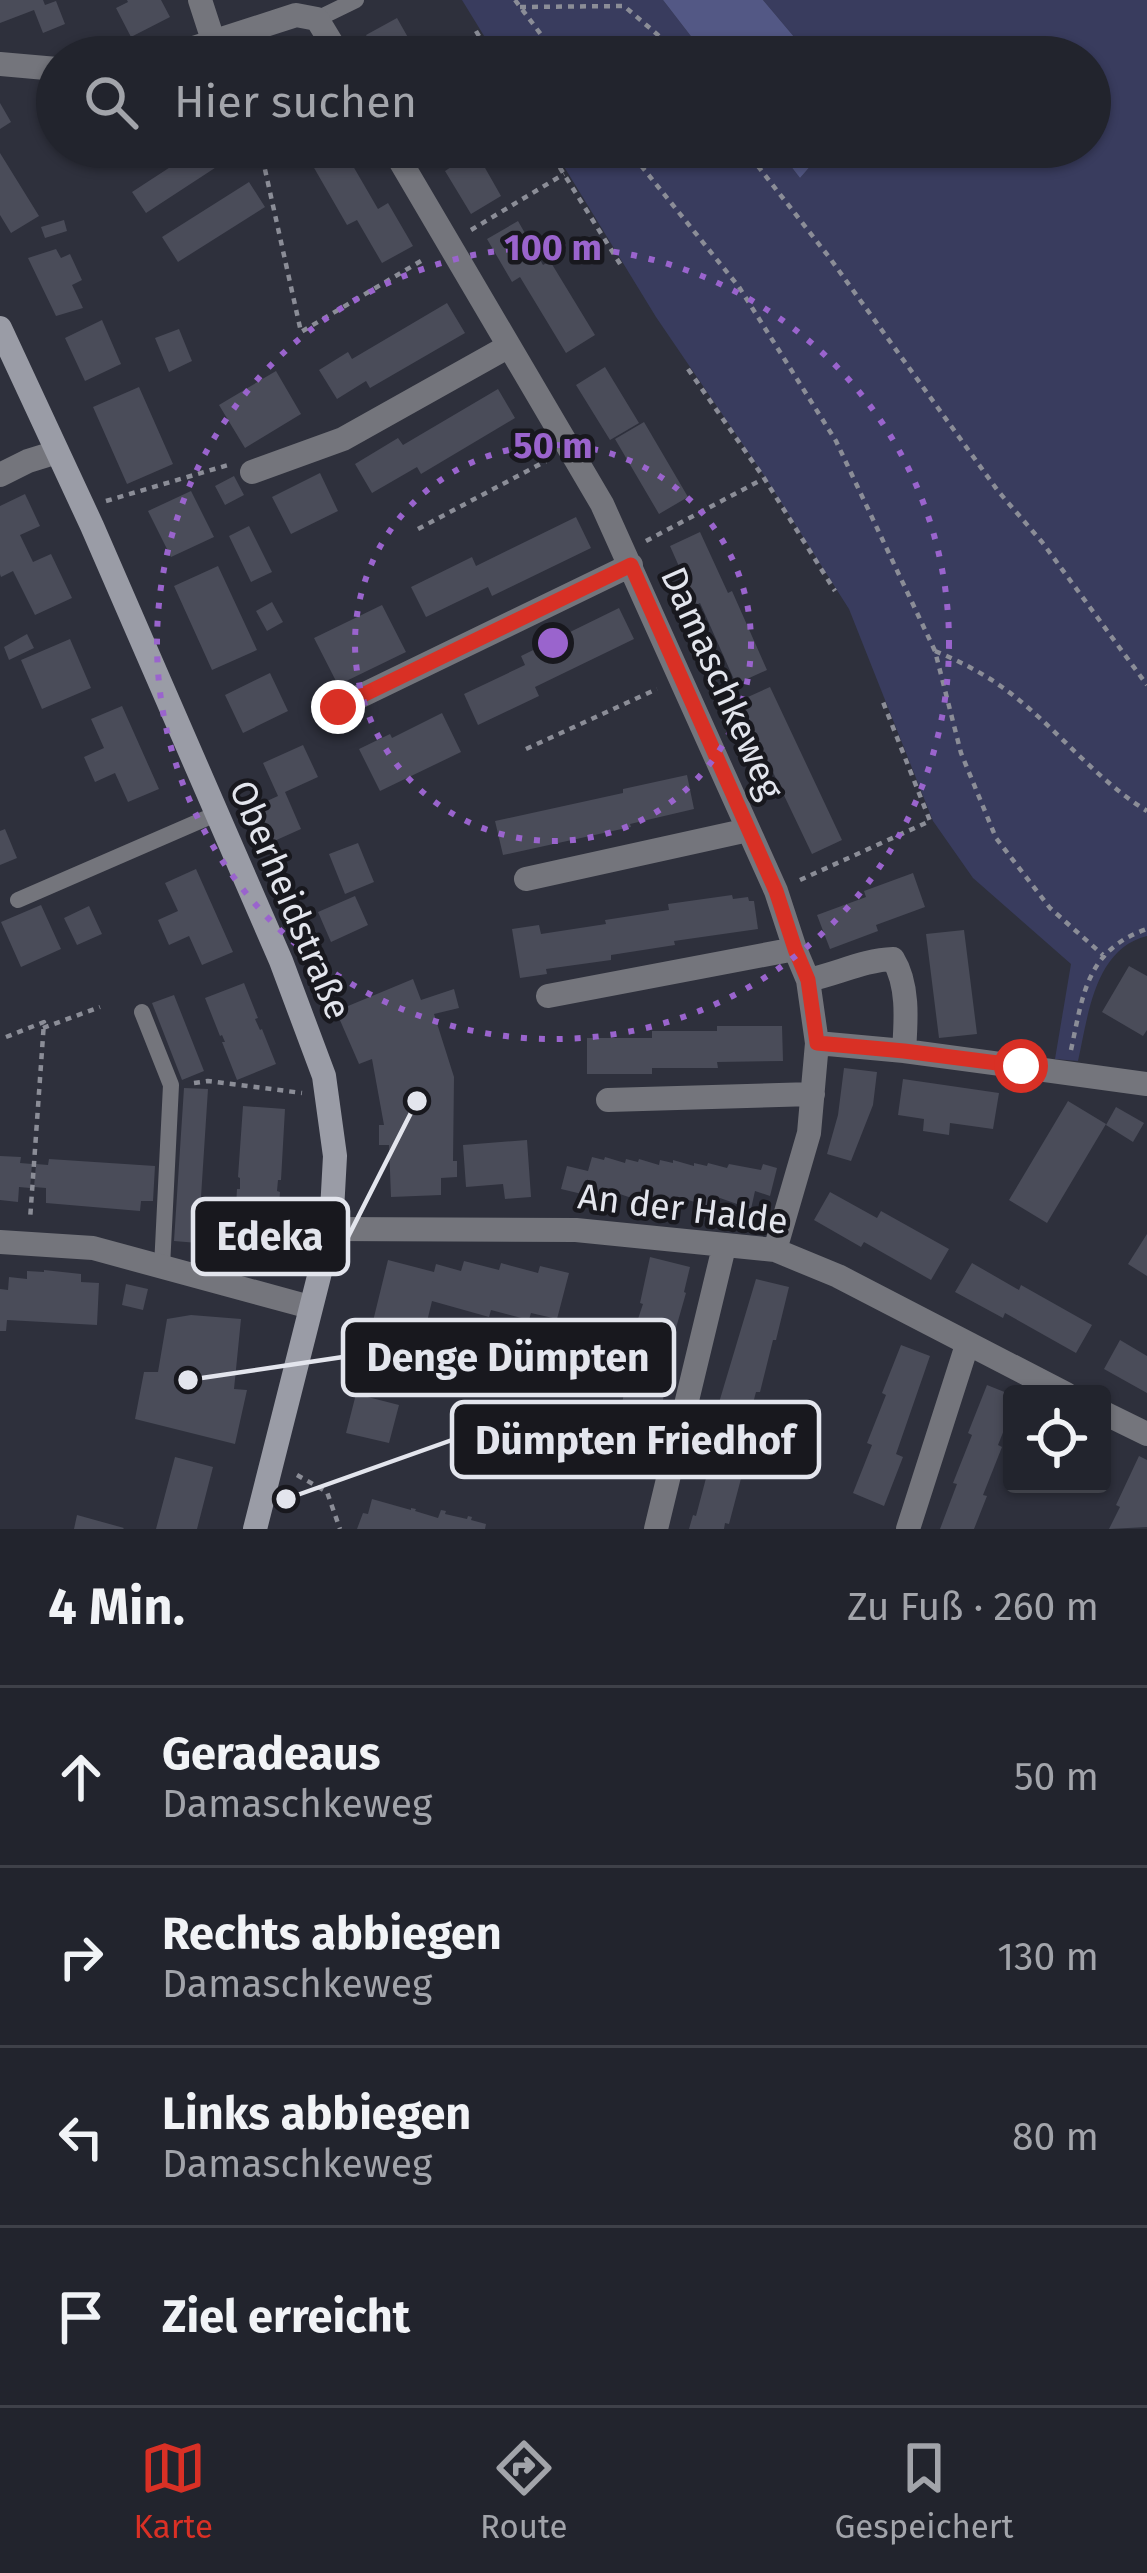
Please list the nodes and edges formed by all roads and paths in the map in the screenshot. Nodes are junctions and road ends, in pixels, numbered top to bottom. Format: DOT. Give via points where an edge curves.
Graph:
graph roads {
  1 [pos="200,0"];
  2 [pos="356,0"];
  3 [pos="515,0"];
  4 [pos="520,7"];
  5 [pos="317,19"];
  6 [pos="476,32"];
  7 [pos="212,36"];
  8 [pos="226,36"];
  9 [pos="327,36"];
  10 [pos="478,36"];
  11 [pos="542,36"];
  12 [pos="658,36"];
  13 [pos="0,64"];
  14 [pos="36,67"];
  15 [pos="265,168"];
  16 [pos="404,168"];
  17 [pos="560,168"];
  18 [pos="643,168"];
  19 [pos="760,168"];
  20 [pos="564,174"];
  21 [pos="448,244"];
  22 [pos="622,267"];
  23 [pos="0,328"];
  24 [pos="509,346"];
  25 [pos="688,369"];
  26 [pos="568,449"];
  27 [pos="57,452"];
  28 [pos="252,472"];
  29 [pos="0,475"];
  30 [pos="764,478"];
  31 [pos="84,509"];
  32 [pos="418,529"];
  33 [pos="628,558"];
  34 [pos="835,591"];
  35 [pos="934,651"];
  36 [pos="681,678"];
  37 [pos="1147,685"];
  38 [pos="883,702"];
  39 [pos="338,707"];
  40 [pos="526,749"];
  41 [pos="1147,811"];
  42 [pos="216,814"];
  43 [pos="748,830"];
  44 [pos="526,879"];
  45 [pos="776,891"];
  46 [pos="18,900"];
  47 [pos="1147,929"];
  48 [pos="795,949"];
  49 [pos="1103,955"];
  50 [pos="808,980"];
  51 [pos="548,996"];
  52 [pos="100,1007"];
  53 [pos="142,1012"];
  54 [pos="43,1028"];
  55 [pos="6,1037"];
  56 [pos="817,1043"];
  57 [pos="904,1051"];
  58 [pos="1067,1073"];
  59 [pos="1147,1084"];
  60 [pos="171,1085"];
  61 [pos="326,1093"];
  62 [pos="813,1094"];
  63 [pos="608,1100"];
  64 [pos="331,1229"];
  65 [pos="0,1242"];
  66 [pos="28,1244"];
  67 [pos="724,1246"];
  68 [pos="775,1250"];
  69 [pos="162,1267"];
  70 [pos="310,1307"];
  71 [pos="967,1345"];
  72 [pos="1048,1385"];
  73 [pos="1111,1416"];
  74 [pos="1147,1434"];
  75 [pos="271,1461"];
  76 [pos="254,1529"];
  77 [pos="340,1529"];
  78 [pos="656,1529"];
  79 [pos="908,1529"];
  1 -- 7 [label="street"];
  2 -- 5 [label="lane"];
  3 -- 4 [label="path"];
  4 -- 11 [label="path"];
  4 -- 12 [label="path" via="624,6"];
  5 -- 8 [label="street" via="296,15"];
  5 -- 9 [label="street"];
  6 -- 10 [label="path"];
  13 -- 14 [label="street"];
  15 -- 21 [label="path" via="301,332"];
  16 -- 21 [label="street, Damaschkeweg"];
  17 -- 20 [label="path"];
  18 -- 35 [label="path" via="739,287 836,441"];
  19 -- 37 [label="path"];
  20 -- 21 [label="path"];
  20 -- 22 [label="path"];
  21 -- 24 [label="street, Damaschkeweg"];
  23 -- 27 [label="street, Oberheidstraße"];
  24 -- 26 [label="street, Damaschkeweg"];
  24 -- 28 [label="street" via="343,439"];
  25 -- 30 [label="path"];
  26 -- 32 [label="path"];
  26 -- 33 [label="street, Damaschkeweg"];
  27 -- 29 [label="street"];
  27 -- 31 [label="street, Oberheidstraße"];
  28 -- 31 [label="path" via="228,464"];
  30 -- 33 [label="path"];
  30 -- 34 [label="path"];
  31 -- 42 [label="street, Oberheidstraße"];
  33 -- 36 [label="street, Damaschkeweg"];
  33 -- 39 [label="street, Damaschkeweg"];
  35 -- 41 [label="path" via="1005,689"];
  35 -- 49 [label="path" via="961,753 996,838 1050,908"];
  36 -- 40 [label="path"];
  36 -- 43 [label="street, Damaschkeweg"];
  38 -- 45 [label="path" via="930,821"];
  42 -- 46 [label="lane"];
  42 -- 61 [label="street, Oberheidstraße" via="281,962"];
  43 -- 44 [label="street, Damaschkeweg"];
  43 -- 45 [label="street, Damaschkeweg"];
  45 -- 48 [label="street, Damaschkeweg"];
  47 -- 49 [label="path"];
  48 -- 50 [label="street, Damaschkeweg"];
  48 -- 51 [label="street"];
  49 -- 58 [label="path" via="1085,985"];
  50 -- 56 [label="street, Damaschkeweg"];
  50 -- 57 [label="street" via="893,959"];
  52 -- 54 [label="path"];
  53 -- 60 [label="lane"];
  54 -- 55 [label="path" via="44,1022"];
  54 -- 66 [label="path"];
  56 -- 57 [label="street"];
  56 -- 62 [label="street, Damaschkeweg"];
  57 -- 58 [label="street"];
  58 -- 59 [label="street"];
  60 -- 61 [label="path"];
  60 -- 69 [label="lane"];
  61 -- 64 [label="street, Oberheidstraße" via="335,1156"];
  62 -- 63 [label="street"];
  62 -- 68 [label="street, Damaschkeweg"];
  64 -- 67 [label="street, An der Halde" via="576,1230"];
  64 -- 70 [label="street, Oberheidstraße"];
  65 -- 66 [label="street"];
  66 -- 69 [label="street" via="93,1247"];
  67 -- 68 [label="street, An der Halde"];
  67 -- 78 [label="street"];
  68 -- 71 [label="street, An der Halde"];
  69 -- 70 [label="street"];
  70 -- 75 [label="street, Oberheidstraße"];
  71 -- 72 [label="street, An der Halde"];
  71 -- 79 [label="street"];
  73 -- 74 [label="street"];
  75 -- 76 [label="street, Oberheidstraße"];
  75 -- 77 [label="path" via="326,1492"];
}
